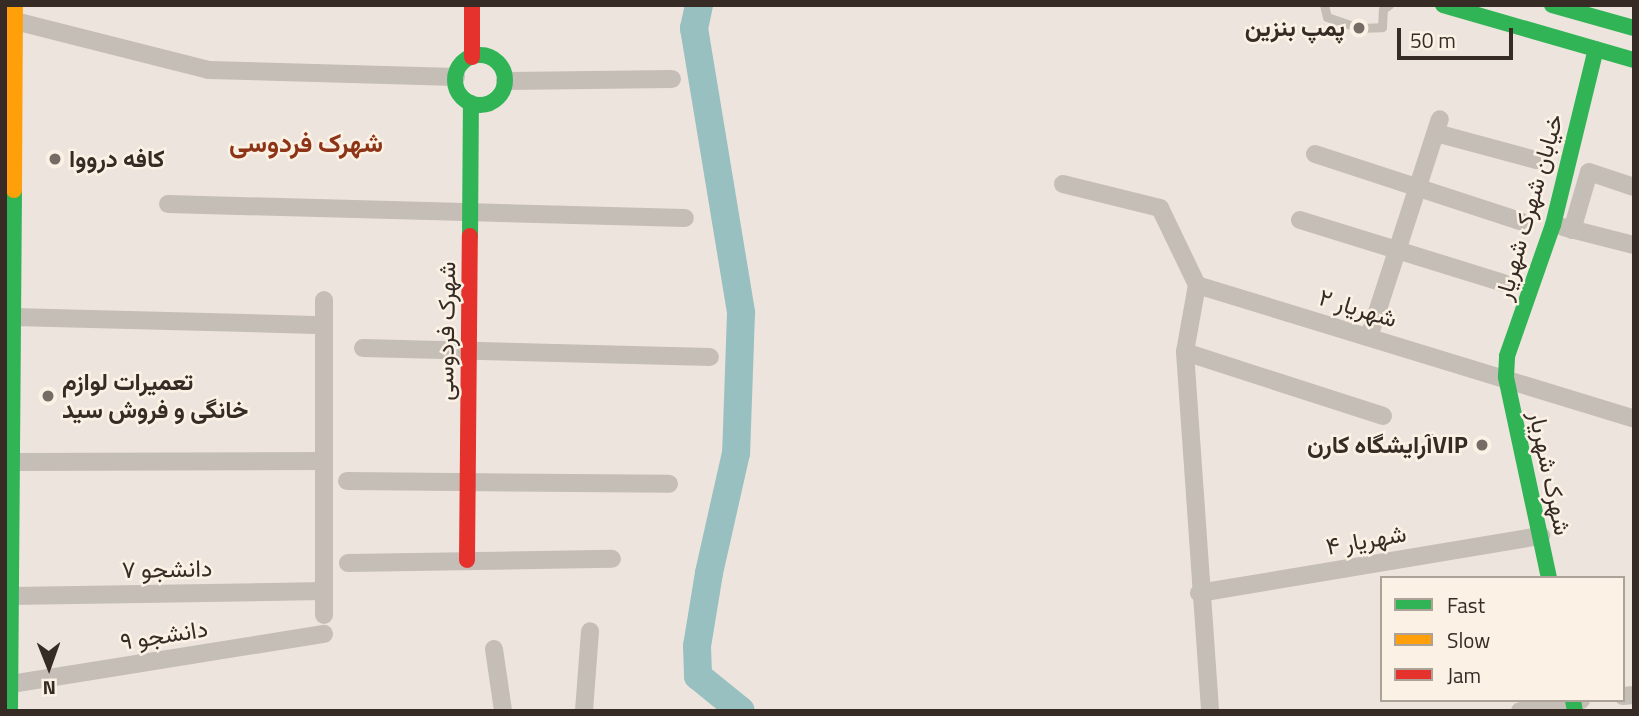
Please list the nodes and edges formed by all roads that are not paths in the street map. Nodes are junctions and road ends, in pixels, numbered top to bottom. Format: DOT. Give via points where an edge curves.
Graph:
graph roads {
  1 [pos="472,5"];
  2 [pos="484,5"];
  3 [pos="1324,5"];
  4 [pos="1389,5"];
  5 [pos="1443,5"];
  6 [pos="1552,5"];
  7 [pos="15,13"];
  8 [pos="1634,28"];
  9 [pos="1596,49"];
  10 [pos="478,57"];
  11 [pos="1634,60"];
  12 [pos="456,77"];
  13 [pos="671,79"];
  14 [pos="505,81"];
  15 [pos="475,104"];
  16 [pos="10,125"];
  17 [pos="1315,154"];
  18 [pos="1536,160"];
  19 [pos="1063,184"];
  20 [pos="1634,187"];
  21 [pos="1418,188"];
  22 [pos="168,204"];
  23 [pos="474,212"];
  24 [pos="685,218"];
  25 [pos="1300,220"];
  26 [pos="1520,221"];
  27 [pos="1553,225"];
  28 [pos="1572,230"];
  29 [pos="1634,245"];
  30 [pos="1397,251"];
  31 [pos="1503,283"];
  32 [pos="1197,285"];
  33 [pos="324,300"];
  34 [pos="13,317"];
  35 [pos="324,325"];
  36 [pos="1369,337"];
  37 [pos="363,348"];
  38 [pos="472,351"];
  39 [pos="1185,352"];
  40 [pos="710,357"];
  41 [pos="1506,377"];
  42 [pos="1383,415"];
  43 [pos="1634,419"];
  44 [pos="324,461"];
  45 [pos="12,462"];
  46 [pos="347,481"];
  47 [pos="472,482"];
  48 [pos="669,484"];
  49 [pos="1541,536"];
  50 [pos="612,559"];
  51 [pos="472,560"];
  52 [pos="348,563"];
  53 [pos="1549,576"];
  54 [pos="324,591"];
  55 [pos="1199,593"];
  56 [pos="11,596"];
  57 [pos="324,615"];
  58 [pos="590,631"];
  59 [pos="324,634"];
  60 [pos="494,649"];
  61 [pos="10,684"];
  62 [pos="1568,702"];
  63 [pos="10,711"];
  64 [pos="503,711"];
  65 [pos="584,711"];
  66 [pos="1210,711"];
  67 [pos="1520,711"];
  1 -- 10 [label="main road"];
  2 -- 10 [label="main road"];
  3 -- 4 [label="lane" via="1327,17 1359,28 1382,27 1384,9"];
  5 -- 9 [label="main road"];
  6 -- 8 [label="main road"];
  7 -- 12 [label="street" via="209,70"];
  7 -- 16 [label="main road"];
  9 -- 11 [label="main road"];
  9 -- 27 [label="main road, خیابان شهرک شهریار"];
  10 -- 12 [label="main road" via="461,65"];
  10 -- 14 [label="main road" via="500,66"];
  12 -- 15 [label="main road" via="457,90"];
  13 -- 14 [label="street"];
  14 -- 15 [label="main road" via="499,96"];
  15 -- 23 [label="main road, شهرک فردوسی"];
  16 -- 34 [label="main road"];
  17 -- 21 [label="street"];
  18 -- 21 [label="street" via="1438,126"];
  19 -- 32 [label="street" via="1160,208"];
  20 -- 28 [label="street" via="1589,172"];
  21 -- 26 [label="street"];
  21 -- 30 [label="street"];
  22 -- 23 [label="street"];
  23 -- 24 [label="street"];
  23 -- 38 [label="main road, شهرک فردوسی"];
  25 -- 30 [label="street"];
  27 -- 28 [label="street"];
  27 -- 41 [label="main road, خیابان شهرک شهریار" via="1507,356"];
  28 -- 29 [label="street"];
  30 -- 31 [label="street"];
  30 -- 36 [label="street"];
  32 -- 36 [label="street, ۲ شهریار"];
  32 -- 39 [label="street"];
  33 -- 35 [label="street"];
  34 -- 35 [label="street"];
  34 -- 45 [label="main road"];
  35 -- 44 [label="street"];
  36 -- 41 [label="street, ۲ شهریار"];
  37 -- 38 [label="street"];
  38 -- 40 [label="street"];
  38 -- 47 [label="main road, شهرک فردوسی"];
  39 -- 42 [label="street"];
  39 -- 55 [label="street"];
  41 -- 43 [label="street, ۲ شهریار"];
  41 -- 49 [label="main road, شهرک شهریار"];
  44 -- 45 [label="street"];
  44 -- 54 [label="street"];
  45 -- 56 [label="main road"];
  46 -- 47 [label="street"];
  47 -- 48 [label="street"];
  47 -- 51 [label="main road, شهرک فردوسی"];
  49 -- 53 [label="main road, شهرک شهریار"];
  49 -- 55 [label="street, شهریار ۴"];
  50 -- 51 [label="street"];
  51 -- 52 [label="street"];
  54 -- 56 [label="street, دانشجو ۷"];
  54 -- 57 [label="street"];
  55 -- 66 [label="street"];
  56 -- 61 [label="main road"];
  58 -- 65 [label="street"];
  59 -- 61 [label="street, دانشجو ۹"];
  60 -- 64 [label="street"];
  61 -- 63 [label="main road"];
  62 -- 67 [label="street"];
}
